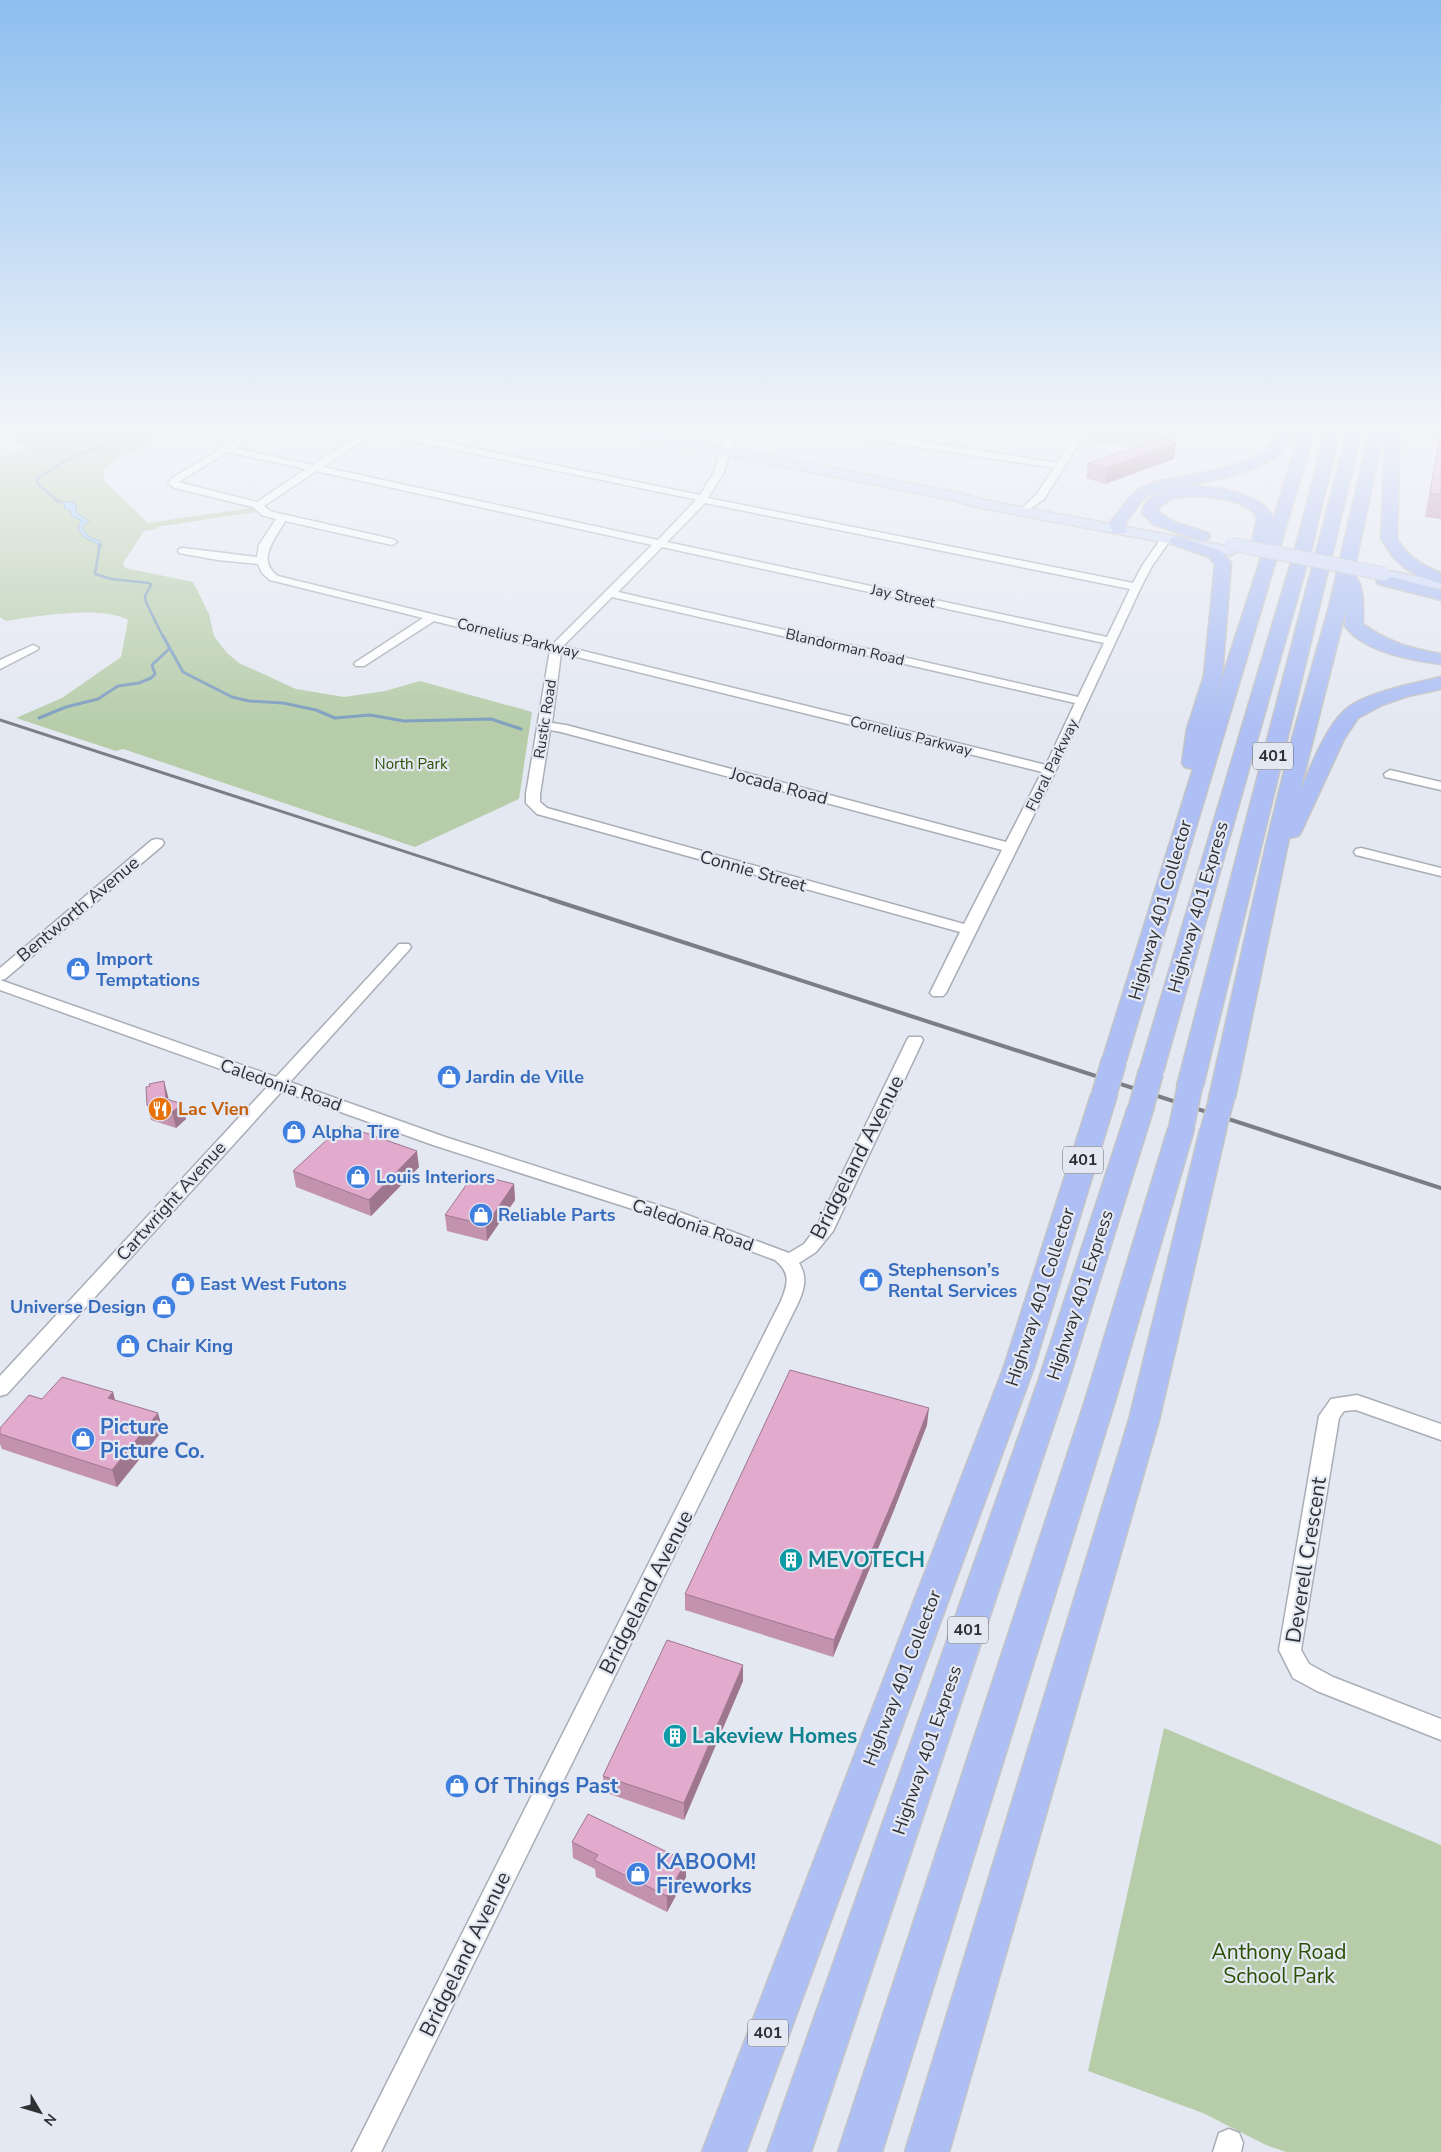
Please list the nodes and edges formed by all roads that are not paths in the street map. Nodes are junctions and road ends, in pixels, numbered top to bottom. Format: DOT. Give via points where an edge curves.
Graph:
graph roads {
  1 [pos="278,526"];
  2 [pos="322,526"];
  3 [pos="584,526"];
  4 [pos="677,526"];
  5 [pos="835,526"];
  6 [pos="1172,526"];
  7 [pos="1264,526"];
  8 [pos="1279,526"];
  9 [pos="1309,526"];
  10 [pos="1331,526"];
  11 [pos="1355,526"];
  12 [pos="1389,526"];
  13 [pos="1118,527"];
  14 [pos="1172,540"];
  15 [pos="392,542"];
  16 [pos="660,543"];
  17 [pos="1231,548"];
  18 [pos="183,551"];
  19 [pos="262,561"];
  20 [pos="1347,563"];
  21 [pos="1384,577"];
  22 [pos="1441,579"];
  23 [pos="1441,585"];
  24 [pos="1136,587"];
  25 [pos="609,593"];
  26 [pos="1441,594"];
  27 [pos="1251,616"];
  28 [pos="432,617"];
  29 [pos="1110,641"];
  30 [pos="556,647"];
  31 [pos="33,648"];
  32 [pos="1441,659"];
  33 [pos="360,664"];
  34 [pos="0,665"];
  35 [pos="1441,683"];
  36 [pos="1082,701"];
  37 [pos="545,726"];
  38 [pos="1050,770"];
  39 [pos="1390,774"];
  40 [pos="1441,786"];
  41 [pos="539,809"];
  42 [pos="1184,829"];
  43 [pos="1278,840"];
  44 [pos="157,842"];
  45 [pos="1012,848"];
  46 [pos="1362,852"];
  47 [pos="1441,872"];
  48 [pos="968,930"];
  49 [pos="404,947"];
  50 [pos="0,976"];
  51 [pos="0,985"];
  52 [pos="938,993"];
  53 [pos="915,1040"];
  54 [pos="279,1085"];
  55 [pos="1197,1130"];
  56 [pos="789,1261"];
  57 [pos="0,1389"];
  58 [pos="1441,1432"];
  59 [pos="1441,1730"];
  60 [pos="366,2152"];
  61 [pos="724,2152"];
  62 [pos="789,2152"];
  63 [pos="860,2152"];
  64 [pos="927,2152"];
  1 -- 19 [label="street" via="266,540"];
  2 -- 15 [label="street"];
  3 -- 16 [label="street, Jay Street"];
  4 -- 16 [label="street"];
  5 -- 24 [label="street"];
  6 -- 17 [label="highway"];
  7 -- 27 [label="highway" via="1259,542"];
  8 -- 27 [label="highway, Highway 401 Collector / 401"];
  9 -- 62 [label="highway, Highway 401 Express / 401, bridge" via="1141,1107 1050,1391"];
  10 -- 55 [label="highway, Highway 401 Express / 401, bridge" via="1190,1086"];
  11 -- 20 [label="highway, 401"];
  12 -- 22 [label="highway" via="1389,539 1397,554 1411,565"];
  13 -- 14 [label="main road"];
  13 -- 17 [label="main road"];
  14 -- 17 [label="main road"];
  14 -- 24 [label="street, Floral Parkway" via="1147,566"];
  14 -- 42 [label="highway" via="1215,554 1223,563 1213,676 1197,729"];
  16 -- 25 [label="street"];
  16 -- 29 [label="street, Jay Street"];
  17 -- 21 [label="main road"];
  18 -- 19 [label="street"];
  19 -- 28 [label="street, Cornelius Parkway" via="263,568 274,578"];
  20 -- 32 [label="highway" via="1355,602 1354,626 1388,648"];
  20 -- 43 [label="highway, 401"];
  21 -- 23 [label="main road"];
  21 -- 26 [label="highway"];
  24 -- 29 [label="street, Floral Parkway"];
  25 -- 30 [label="street"];
  25 -- 36 [label="street, Blandorman Road"];
  27 -- 42 [label="highway, Highway 401 Collector / 401"];
  28 -- 30 [label="street, Cornelius Parkway"];
  28 -- 33 [label="street"];
  29 -- 36 [label="street, Floral Parkway"];
  30 -- 37 [label="street, Rustic Road"];
  30 -- 38 [label="street, Cornelius Parkway"];
  31 -- 34 [label="street"];
  35 -- 43 [label="highway" via="1382,698 1351,714 1334,739 1292,831"];
  36 -- 38 [label="street, Floral Parkway"];
  37 -- 41 [label="street, Rustic Road" via="533,794 533,803"];
  37 -- 45 [label="street, Jocada Road"];
  38 -- 45 [label="street, Floral Parkway"];
  39 -- 40 [label="street"];
  41 -- 48 [label="street, Connie Street"];
  42 -- 61 [label="highway, Highway 401 Collector / 401, bridge" via="1019,1367"];
  43 -- 55 [label="highway, 401, bridge" via="1222,1098"];
  44 -- 50 [label="street, Bentworth Avenue"];
  45 -- 48 [label="street, Floral Parkway"];
  46 -- 47 [label="street"];
  48 -- 52 [label="street, Floral Parkway"];
  49 -- 54 [label="street, Cartwright Avenue"];
  51 -- 54 [label="street, Caledonia Road"];
  53 -- 56 [label="street, Bridgeland Avenue" via="824,1230 810,1248"];
  54 -- 56 [label="street, Caledonia Road" via="493,1159 676,1217"];
  54 -- 57 [label="street, Cartwright Avenue"];
  55 -- 63 [label="highway, Highway 401 Express / 401" via="1100,1401"];
  55 -- 64 [label="highway, 401" via="1144,1420"];
  56 -- 60 [label="street, Bridgeland Avenue" via="795,1271 795,1291"];
  58 -- 59 [label="street, Deverell Crescent" via="1357,1402 1338,1404 1329,1416 1290,1650 1301,1671 1325,1684"];
}
